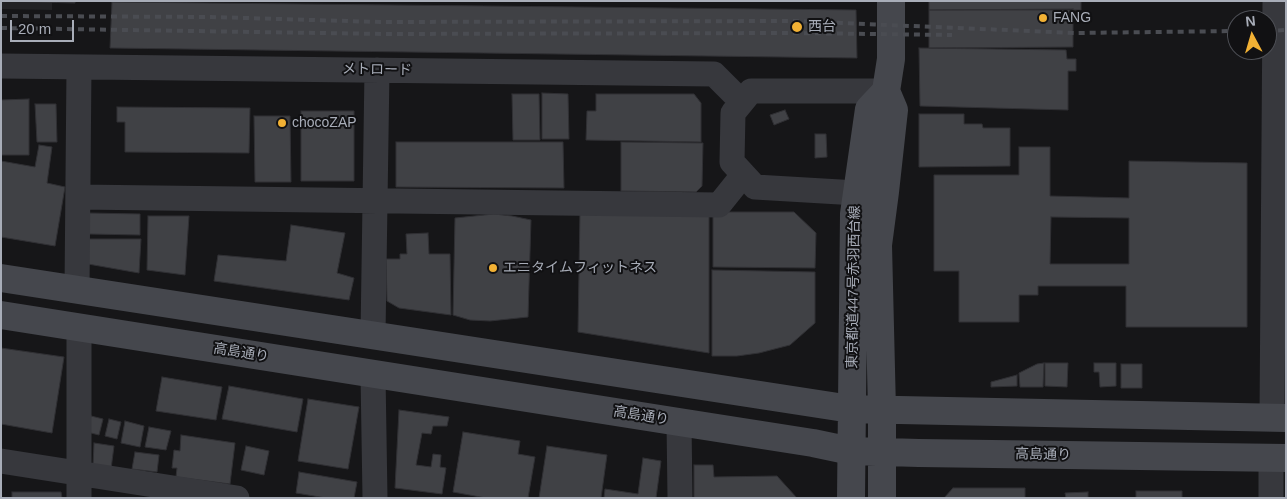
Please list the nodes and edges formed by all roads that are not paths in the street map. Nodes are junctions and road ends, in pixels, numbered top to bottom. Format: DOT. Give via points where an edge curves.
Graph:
graph roads {
  1 [pos="890,1"];
  2 [pos="1275,1"];
  3 [pos="1280,62"];
  4 [pos="1,66"];
  5 [pos="79,67"];
  6 [pos="377,70"];
  7 [pos="886,92"];
  8 [pos="741,101"];
  9 [pos="743,175"];
  10 [pos="885,192"];
  11 [pos="857,193"];
  12 [pos="78,197"];
  13 [pos="376,202"];
  14 [pos="1,278"];
  15 [pos="77,290"];
  16 [pos="1,315"];
  17 [pos="79,328"];
  18 [pos="373,335"];
  19 [pos="373,374"];
  20 [pos="851,409"];
  21 [pos="882,410"];
  22 [pos="1279,418"];
  23 [pos="680,422"];
  24 [pos="851,451"];
  25 [pos="882,452"];
  26 [pos="1278,458"];
  27 [pos="1,461"];
  28 [pos="79,473"];
  29 [pos="79,498"];
  30 [pos="237,498"];
  31 [pos="375,498"];
  32 [pos="680,498"];
  33 [pos="851,498"];
  34 [pos="882,498"];
  35 [pos="1271,498"];
  1 -- 7 [label="main road" via="890,59"];
  2 -- 3 [label="street"];
  3 -- 22 [label="street"];
  4 -- 5 [label="street, メトロード"];
  5 -- 6 [label="street, メトロード"];
  5 -- 12 [label="street"];
  6 -- 8 [label="street, メトロード" via="714,74"];
  6 -- 13 [label="street"];
  7 -- 8 [label="street" via="751,91"];
  7 -- 10 [label="main road, 東京都道447号赤羽西台線" via="894,110"];
  7 -- 11 [label="main road, 東京都道447号赤羽西台線" via="869,109"];
  8 -- 9 [label="street" via="733,113 732,162"];
  9 -- 11 [label="street" via="755,187"];
  9 -- 13 [label="street" via="719,205"];
  10 -- 11 [label="street"];
  10 -- 21 [label="main road, 東京都道447号赤羽西台線" via="878,245"];
  11 -- 20 [label="main road, 東京都道447号赤羽西台線"];
  12 -- 13 [label="street"];
  12 -- 15 [label="street"];
  13 -- 18 [label="street"];
  14 -- 15 [label="main road"];
  15 -- 18 [label="main road"];
  16 -- 17 [label="main road, 高島通り"];
  17 -- 19 [label="main road, 高島通り"];
  17 -- 28 [label="street"];
  18 -- 20 [label="main road"];
  19 -- 23 [label="main road, 高島通り"];
  19 -- 31 [label="street"];
  20 -- 21 [label="main road"];
  20 -- 24 [label="main road, 東京都道447号赤羽西台線"];
  21 -- 22 [label="main road"];
  21 -- 25 [label="main road, 東京都道447号赤羽西台線"];
  23 -- 24 [label="main road, 高島通り"];
  23 -- 32 [label="street"];
  24 -- 25 [label="main road, 高島通り"];
  24 -- 33 [label="main road, 東京都道447号赤羽西台線"];
  25 -- 26 [label="main road, 高島通り"];
  25 -- 34 [label="main road, 東京都道447号赤羽西台線"];
  26 -- 35 [label="street"];
  27 -- 28 [label="street"];
  28 -- 29 [label="street"];
  28 -- 30 [label="street"];
}
